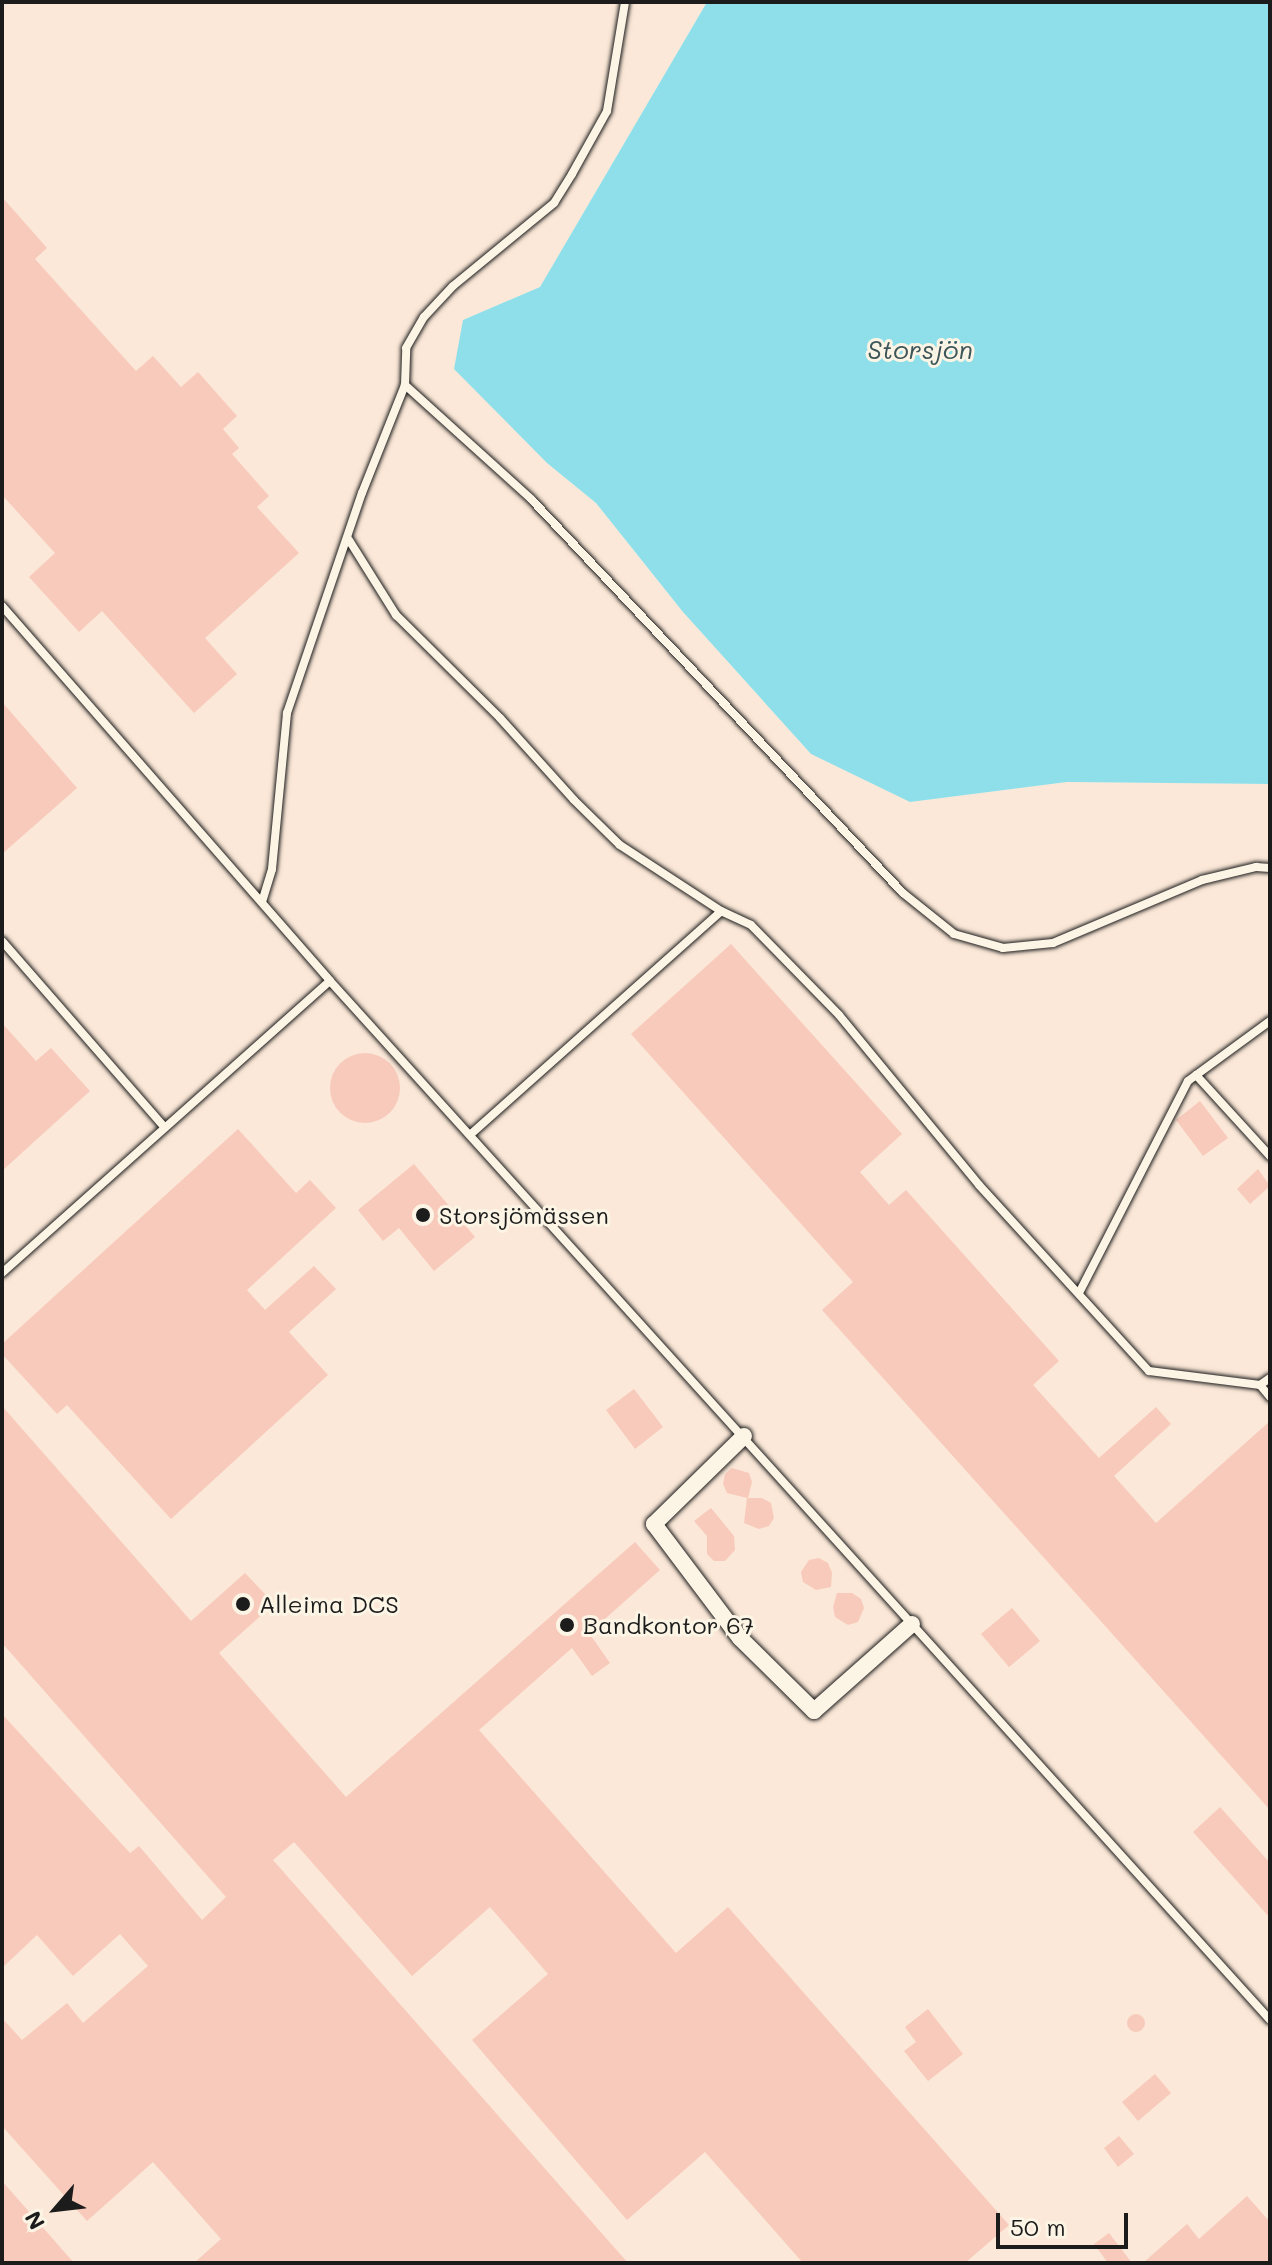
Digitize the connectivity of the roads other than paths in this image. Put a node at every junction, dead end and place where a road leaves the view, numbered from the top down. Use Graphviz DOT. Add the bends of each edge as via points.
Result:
graph roads {
  1 [pos="625,2"];
  2 [pos="405,385"];
  3 [pos="349,540"];
  4 [pos="2,606"];
  5 [pos="1270,868"];
  6 [pos="262,902"];
  7 [pos="721,911"];
  8 [pos="2,941"];
  9 [pos="330,981"];
  10 [pos="1270,1021"];
  11 [pos="1196,1075"];
  12 [pos="164,1127"];
  13 [pos="471,1134"];
  14 [pos="1270,1156"];
  15 [pos="2,1273"];
  16 [pos="1079,1293"];
  17 [pos="1270,1378"];
  18 [pos="1260,1385"];
  19 [pos="1270,1397"];
  20 [pos="744,1436"];
  21 [pos="912,1624"];
  22 [pos="1270,2020"];
  1 -- 2 [label="lane" via="607,111 572,174 554,203 485,258 424,317 406,348"];
  2 -- 3 [label="lane"];
  2 -- 5 [label="lane" via="542,509 903,893 954,934 1003,948 1053,943 1202,880"];
  3 -- 6 [label="lane" via="287,713 272,869"];
  3 -- 7 [label="lane" via="396,615 574,800 620,845"];
  4 -- 6 [label="lane"];
  6 -- 9 [label="lane"];
  7 -- 13 [label="lane"];
  7 -- 16 [label="lane" via="751,925 839,1015 979,1185"];
  8 -- 12 [label="lane"];
  9 -- 12 [label="lane"];
  9 -- 13 [label="lane"];
  10 -- 11 [label="lane"];
  11 -- 14 [label="lane"];
  11 -- 16 [label="lane" via="1188,1081"];
  12 -- 15 [label="lane"];
  13 -- 20 [label="lane"];
  16 -- 18 [label="lane" via="1149,1371"];
  17 -- 18 [label="lane"];
  18 -- 19 [label="lane"];
  20 -- 21 [label="lane"];
  20 -- 21 [label="street" via="654,1524 740,1638 814,1711"];
  21 -- 22 [label="lane"];
}
